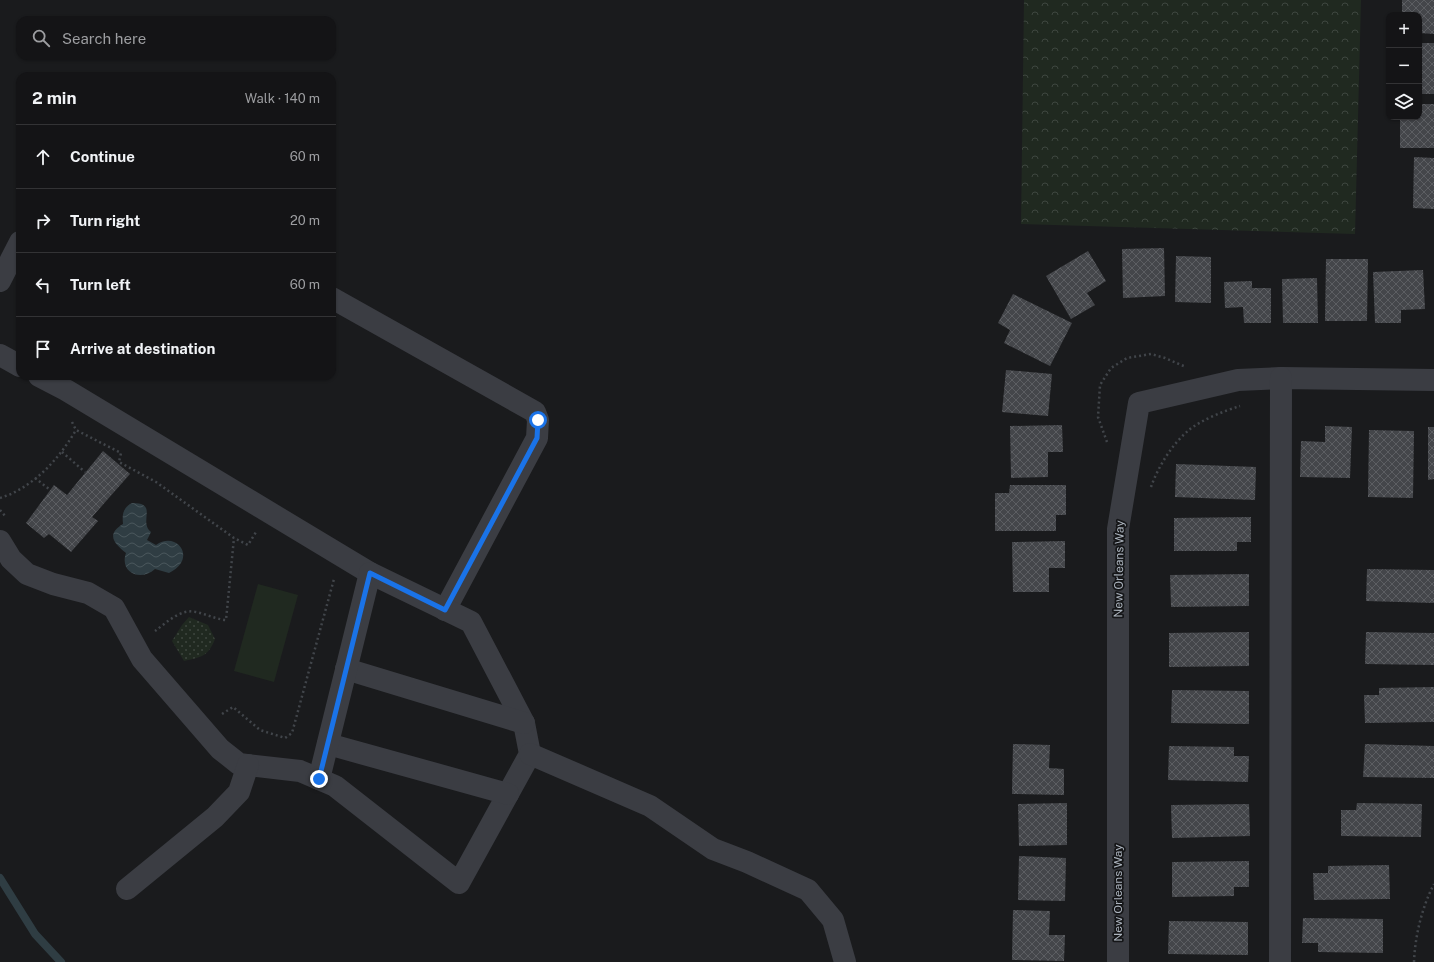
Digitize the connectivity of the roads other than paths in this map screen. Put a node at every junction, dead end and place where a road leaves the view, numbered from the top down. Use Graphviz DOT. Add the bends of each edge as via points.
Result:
graph roads {
  1 [pos="16,250"];
  2 [pos="0,281"];
  3 [pos="336,300"];
  4 [pos="0,355"];
  5 [pos="16,364"];
  6 [pos="1281,378"];
  7 [pos="47,380"];
  8 [pos="1434,380"];
  9 [pos="0,541"];
  10 [pos="370,573"];
  11 [pos="445,610"];
  12 [pos="346,669"];
  13 [pos="524,723"];
  14 [pos="328,744"];
  15 [pos="530,754"];
  16 [pos="248,765"];
  17 [pos="319,779"];
  18 [pos="508,794"];
  19 [pos="127,889"];
  20 [pos="845,962"];
  21 [pos="1118,962"];
  22 [pos="1280,962"];
  1 -- 2 [label="street"];
  3 -- 11 [label="street" via="534,412 538,420 537,438"];
  4 -- 5 [label="street"];
  6 -- 8 [label="street, New Orleans Way"];
  6 -- 21 [label="street, New Orleans Way" via="1238,380 1139,403 1118,529"];
  6 -- 22 [label="street"];
  7 -- 10 [label="street"];
  9 -- 16 [label="street" via="11,559 26,574 88,593 114,608 142,659 220,749 239,764"];
  10 -- 11 [label="street"];
  10 -- 12 [label="street"];
  11 -- 13 [label="street" via="471,622"];
  12 -- 13 [label="street"];
  12 -- 14 [label="street"];
  13 -- 15 [label="street"];
  14 -- 17 [label="street"];
  14 -- 18 [label="street"];
  15 -- 18 [label="street"];
  15 -- 20 [label="street" via="650,806 713,848 808,890 833,920"];
  16 -- 17 [label="street" via="300,771"];
  16 -- 19 [label="street" via="239,792 215,817"];
  17 -- 18 [label="street" via="334,786 459,883"];
}
